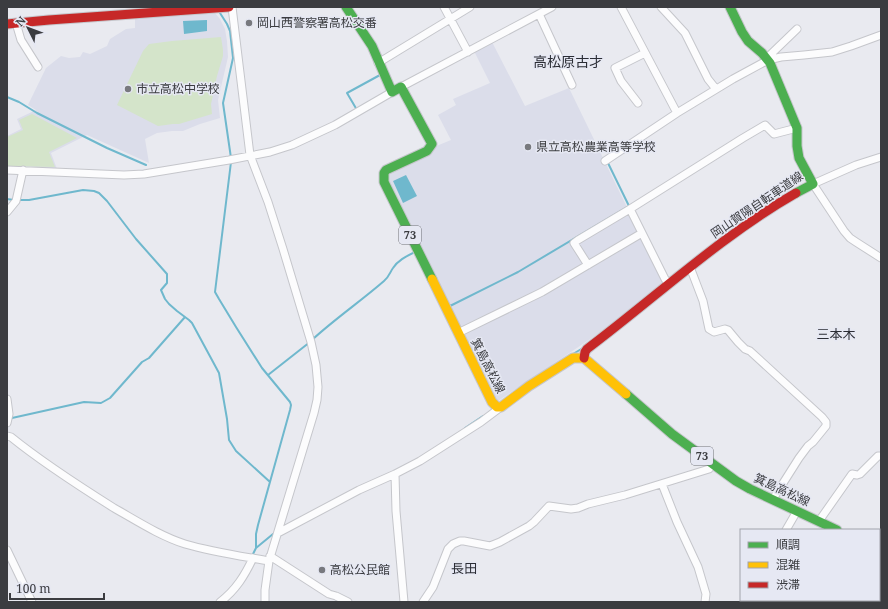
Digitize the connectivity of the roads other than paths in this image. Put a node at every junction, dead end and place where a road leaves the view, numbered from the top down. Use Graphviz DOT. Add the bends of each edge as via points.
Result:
graph roads {
  1 [pos="229,7"];
  2 [pos="232,7"];
  3 [pos="346,7"];
  4 [pos="444,7"];
  5 [pos="470,7"];
  6 [pos="552,7"];
  7 [pos="621,7"];
  8 [pos="661,7"];
  9 [pos="730,7"];
  10 [pos="213,8"];
  11 [pos="539,14"];
  12 [pos="450,19"];
  13 [pos="11,23"];
  14 [pos="797,29"];
  15 [pos="881,35"];
  16 [pos="468,52"];
  17 [pos="645,53"];
  18 [pos="768,58"];
  19 [pos="378,63"];
  20 [pos="38,67"];
  21 [pos="572,85"];
  22 [pos="401,87"];
  23 [pos="715,88"];
  24 [pos="392,92"];
  25 [pos="638,103"];
  26 [pos="677,112"];
  27 [pos="796,128"];
  28 [pos="250,155"];
  29 [pos="881,157"];
  30 [pos="606,160"];
  31 [pos="7,170"];
  32 [pos="23,170"];
  33 [pos="813,182"];
  34 [pos="630,209"];
  35 [pos="7,212"];
  36 [pos="642,233"];
  37 [pos="881,258"];
  38 [pos="588,265"];
  39 [pos="690,267"];
  40 [pos="668,282"];
  41 [pos="458,333"];
  42 [pos="584,358"];
  43 [pos="7,399"];
  44 [pos="498,406"];
  45 [pos="7,422"];
  46 [pos="7,436"];
  47 [pos="881,456"];
  48 [pos="713,464"];
  49 [pos="395,474"];
  50 [pos="662,484"];
  51 [pos="773,499"];
  52 [pos="797,510"];
  53 [pos="819,521"];
  54 [pos="787,529"];
  55 [pos="835,529"];
  56 [pos="278,533"];
  57 [pos="7,550"];
  58 [pos="252,558"];
  59 [pos="270,558"];
  60 [pos="11,567"];
  61 [pos="32,602"];
  62 [pos="220,602"];
  63 [pos="265,602"];
  64 [pos="348,602"];
  65 [pos="404,602"];
  66 [pos="423,602"];
  67 [pos="705,602"];
  1 -- 10 [label="main road"];
  2 -- 28 [label="street"];
  3 -- 19 [label="main road" via="372,46"];
  4 -- 12 [label="street"];
  5 -- 12 [label="street"];
  6 -- 11 [label="street"];
  7 -- 17 [label="street"];
  8 -- 23 [label="street" via="685,33"];
  9 -- 18 [label="main road, 岡山賀陽自転車道線" via="742,32"];
  10 -- 13 [label="main road"];
  11 -- 16 [label="street"];
  11 -- 21 [label="street"];
  12 -- 16 [label="street"];
  12 -- 19 [label="street"];
  13 -- 20 [label="street"];
  14 -- 18 [label="street"];
  15 -- 18 [label="street" via="832,52"];
  16 -- 22 [label="street"];
  17 -- 25 [label="street" via="615,68 621,81"];
  17 -- 26 [label="street"];
  18 -- 23 [label="street"];
  18 -- 27 [label="main road, 岡山賀陽自転車道線"];
  19 -- 24 [label="main road"];
  22 -- 24 [label="main road"];
  22 -- 41 [label="main road, 箕島高松線 / 73" via="432,144 427,151 386,170 384,182"];
  23 -- 26 [label="street"];
  24 -- 28 [label="street" via="335,125 304,139 277,150"];
  26 -- 30 [label="street"];
  27 -- 33 [label="main road, 岡山賀陽自転車道線" via="799,158"];
  27 -- 34 [label="street" via="774,134 765,125"];
  28 -- 32 [label="street" via="144,174"];
  28 -- 56 [label="street" via="283,249 311,341 318,376 317,400 311,425"];
  29 -- 33 [label="street"];
  31 -- 32 [label="street"];
  32 -- 35 [label="street" via="16,200"];
  33 -- 37 [label="street" via="844,231"];
  33 -- 39 [label="main road, 岡山賀陽自転車道線" via="757,217"];
  34 -- 36 [label="street"];
  34 -- 38 [label="street" via="574,243"];
  36 -- 38 [label="street"];
  36 -- 40 [label="street"];
  38 -- 41 [label="street" via="542,292"];
  39 -- 40 [label="main road, 岡山賀陽自転車道線"];
  39 -- 51 [label="street" via="703,301 709,329 714,332 728,330 745,349 787,384 826,422 826,426 799,458"];
  40 -- 42 [label="main road, 岡山賀陽自転車道線" via="587,349"];
  41 -- 44 [label="main road, 箕島高松線 / 73" via="492,402"];
  42 -- 44 [label="main road, 箕島高松線" via="573,358"];
  42 -- 48 [label="main road, 箕島高松線 / 73" via="672,434"];
  43 -- 45 [label="street"];
  44 -- 49 [label="street" via="481,422"];
  46 -- 58 [label="street" via="99,499 158,533 185,544"];
  47 -- 53 [label="street" via="860,474 852,474"];
  48 -- 50 [label="street" via="709,469"];
  48 -- 51 [label="main road, 箕島高松線 / 73" via="736,481"];
  49 -- 56 [label="street"];
  49 -- 65 [label="street"];
  50 -- 66 [label="street" via="578,508 549,506 529,526 490,546 464,541 453,544 446,552 433,586"];
  50 -- 67 [label="street" via="698,566 706,594"];
  51 -- 52 [label="main road, 箕島高松線 / 73"];
  52 -- 53 [label="main road, 箕島高松線 / 73"];
  52 -- 54 [label="street"];
  53 -- 55 [label="main road, 箕島高松線 / 73"];
  56 -- 59 [label="street"];
  57 -- 60 [label="street"];
  58 -- 59 [label="street"];
  58 -- 62 [label="street" via="239,583"];
  59 -- 63 [label="street"];
  59 -- 64 [label="street" via="329,594"];
  60 -- 61 [label="street"];
}
